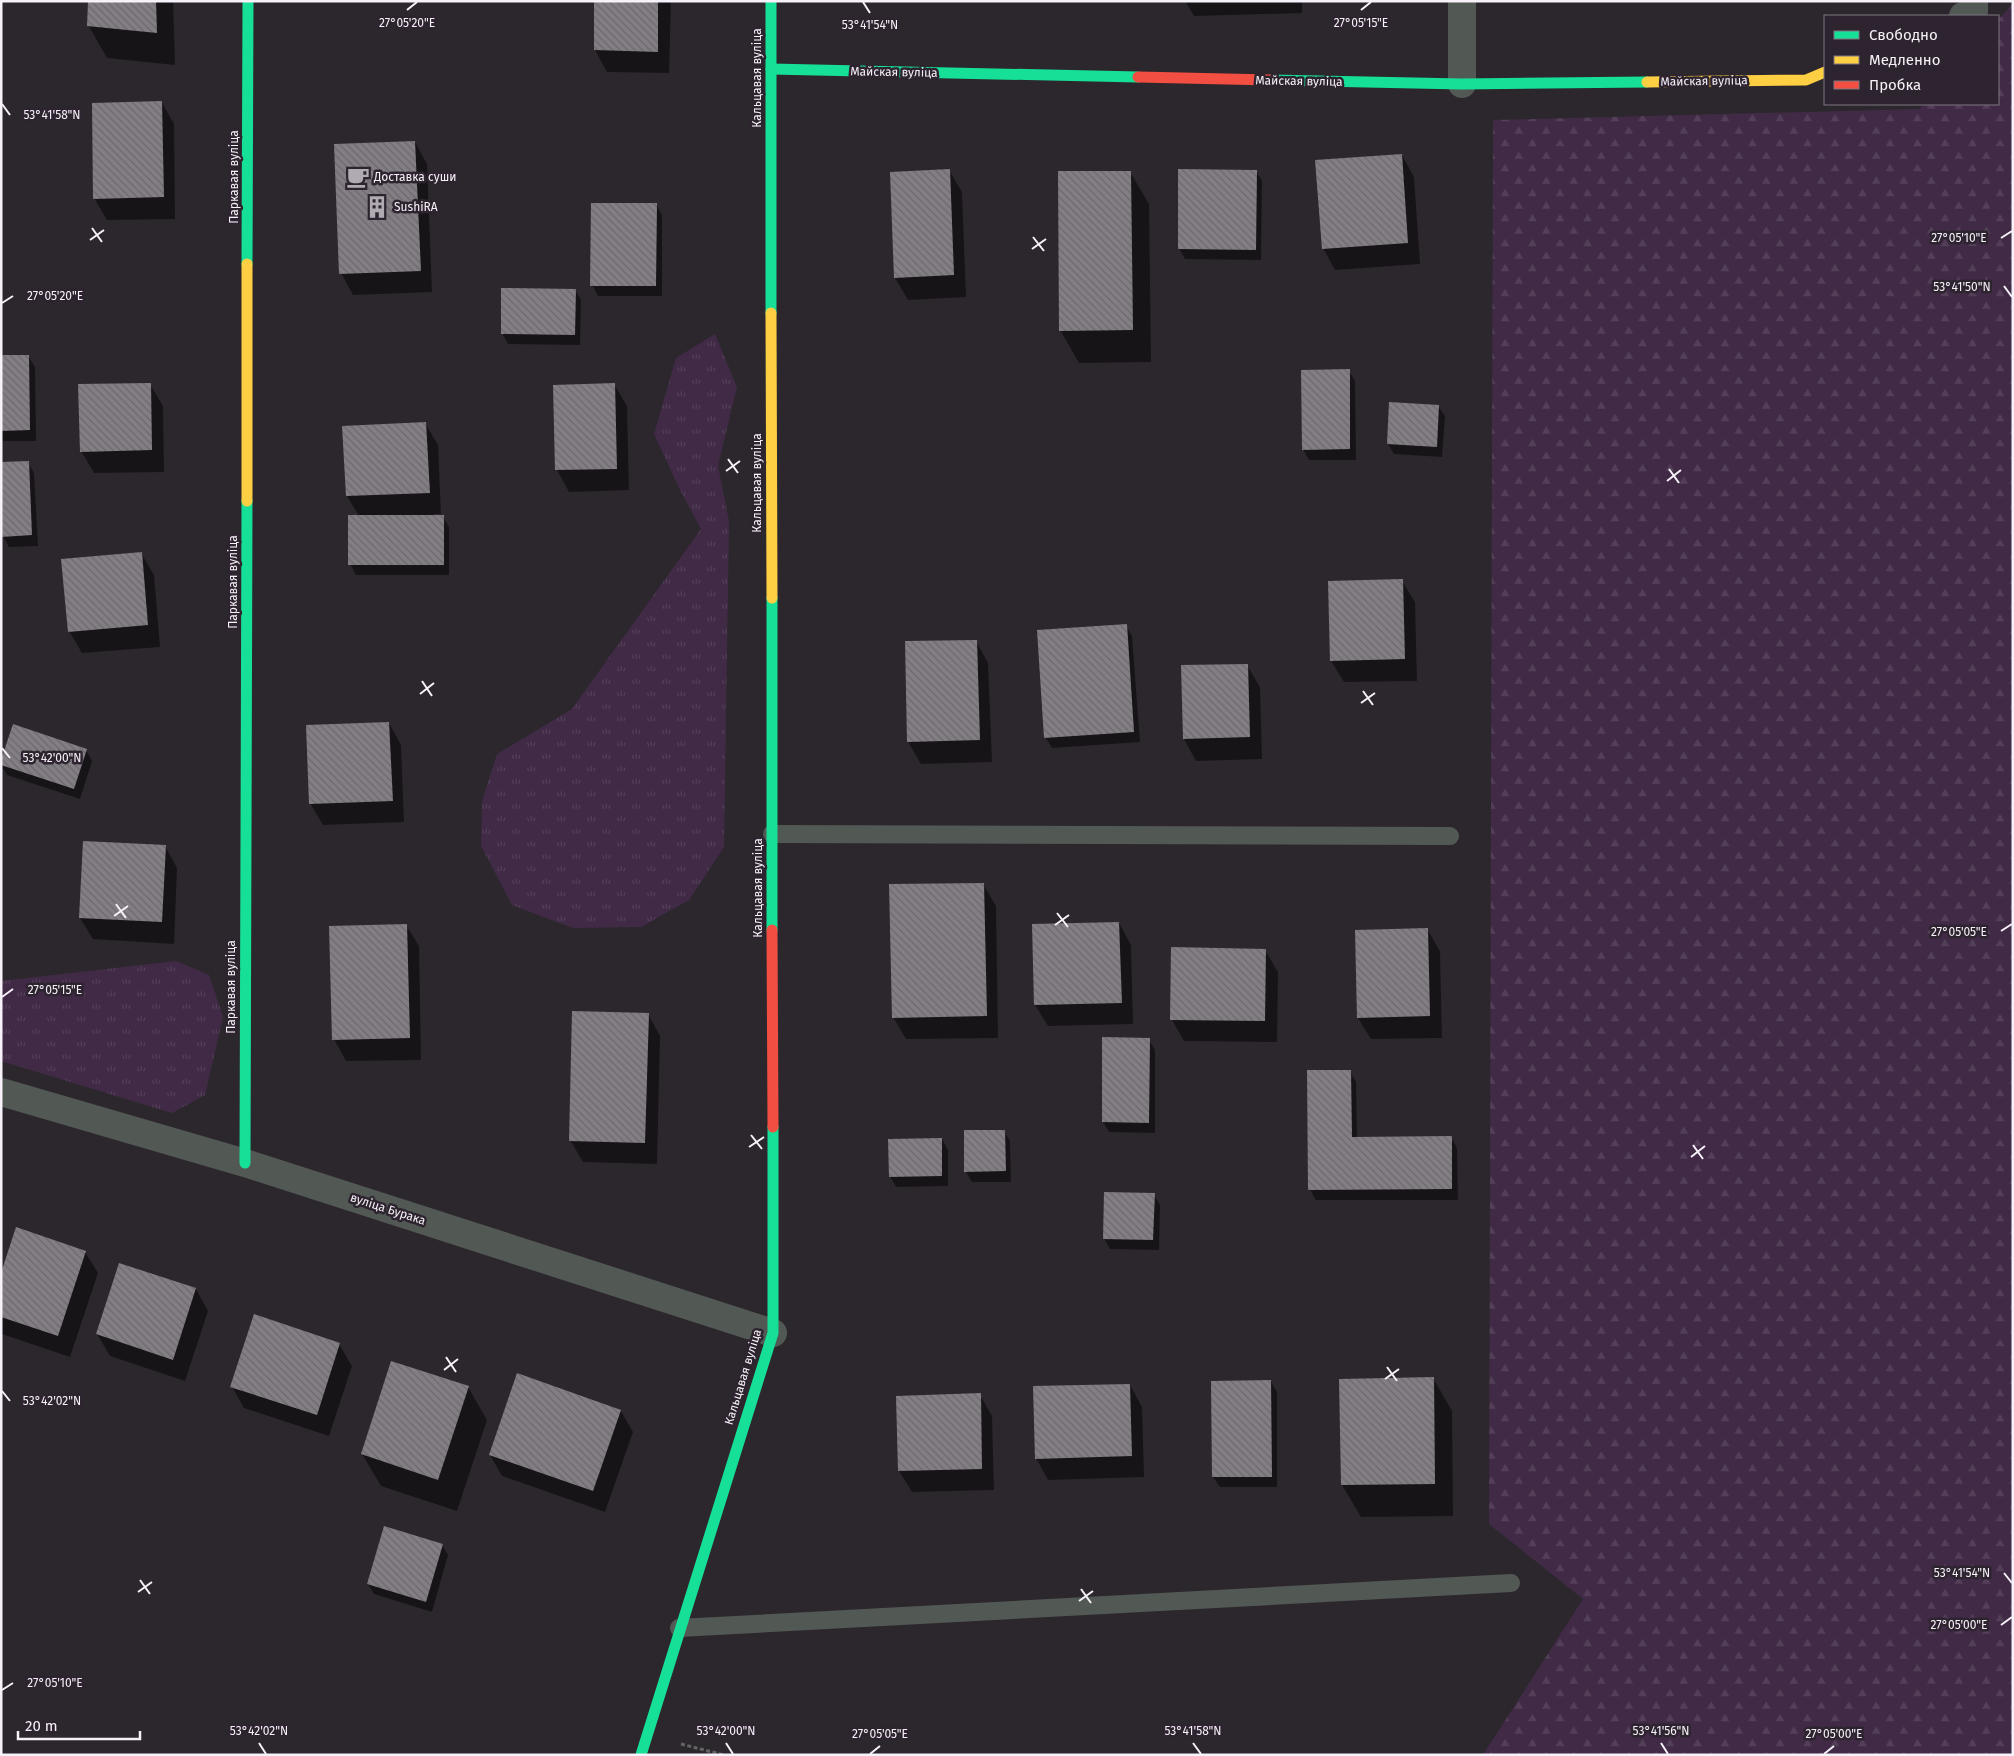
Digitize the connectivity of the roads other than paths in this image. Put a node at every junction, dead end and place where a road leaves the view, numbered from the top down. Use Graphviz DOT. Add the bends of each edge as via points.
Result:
graph roads {
  1 [pos="248,1"];
  2 [pos="771,1"];
  3 [pos="1462,1"];
  4 [pos="1974,1"];
  5 [pos="1966,15"];
  6 [pos="771,69"];
  7 [pos="1824,72"];
  8 [pos="1462,84"];
  9 [pos="772,834"];
  10 [pos="1450,836"];
  11 [pos="1,1092"];
  12 [pos="245,1163"];
  13 [pos="772,1333"];
  14 [pos="1511,1583"];
  15 [pos="679,1628"];
  16 [pos="641,1755"];
  1 -- 12 [label="street, Паркавая вуліца"];
  2 -- 6 [label="street, Кальцавая вуліца"];
  3 -- 8 [label="street"];
  4 -- 5 [label="street" via="1974,12"];
  6 -- 8 [label="street, Майская вуліца"];
  6 -- 9 [label="street, Кальцавая вуліца"];
  7 -- 8 [label="street, Майская вуліца" via="1806,80"];
  9 -- 10 [label="lane"];
  9 -- 13 [label="street, Кальцавая вуліца"];
  11 -- 12 [label="street, вуліца Бурака"];
  12 -- 13 [label="street, вуліца Бурака"];
  13 -- 15 [label="street, Кальцавая вуліца"];
  14 -- 15 [label="lane"];
  15 -- 16 [label="street, Кальцавая вуліца"];
}
